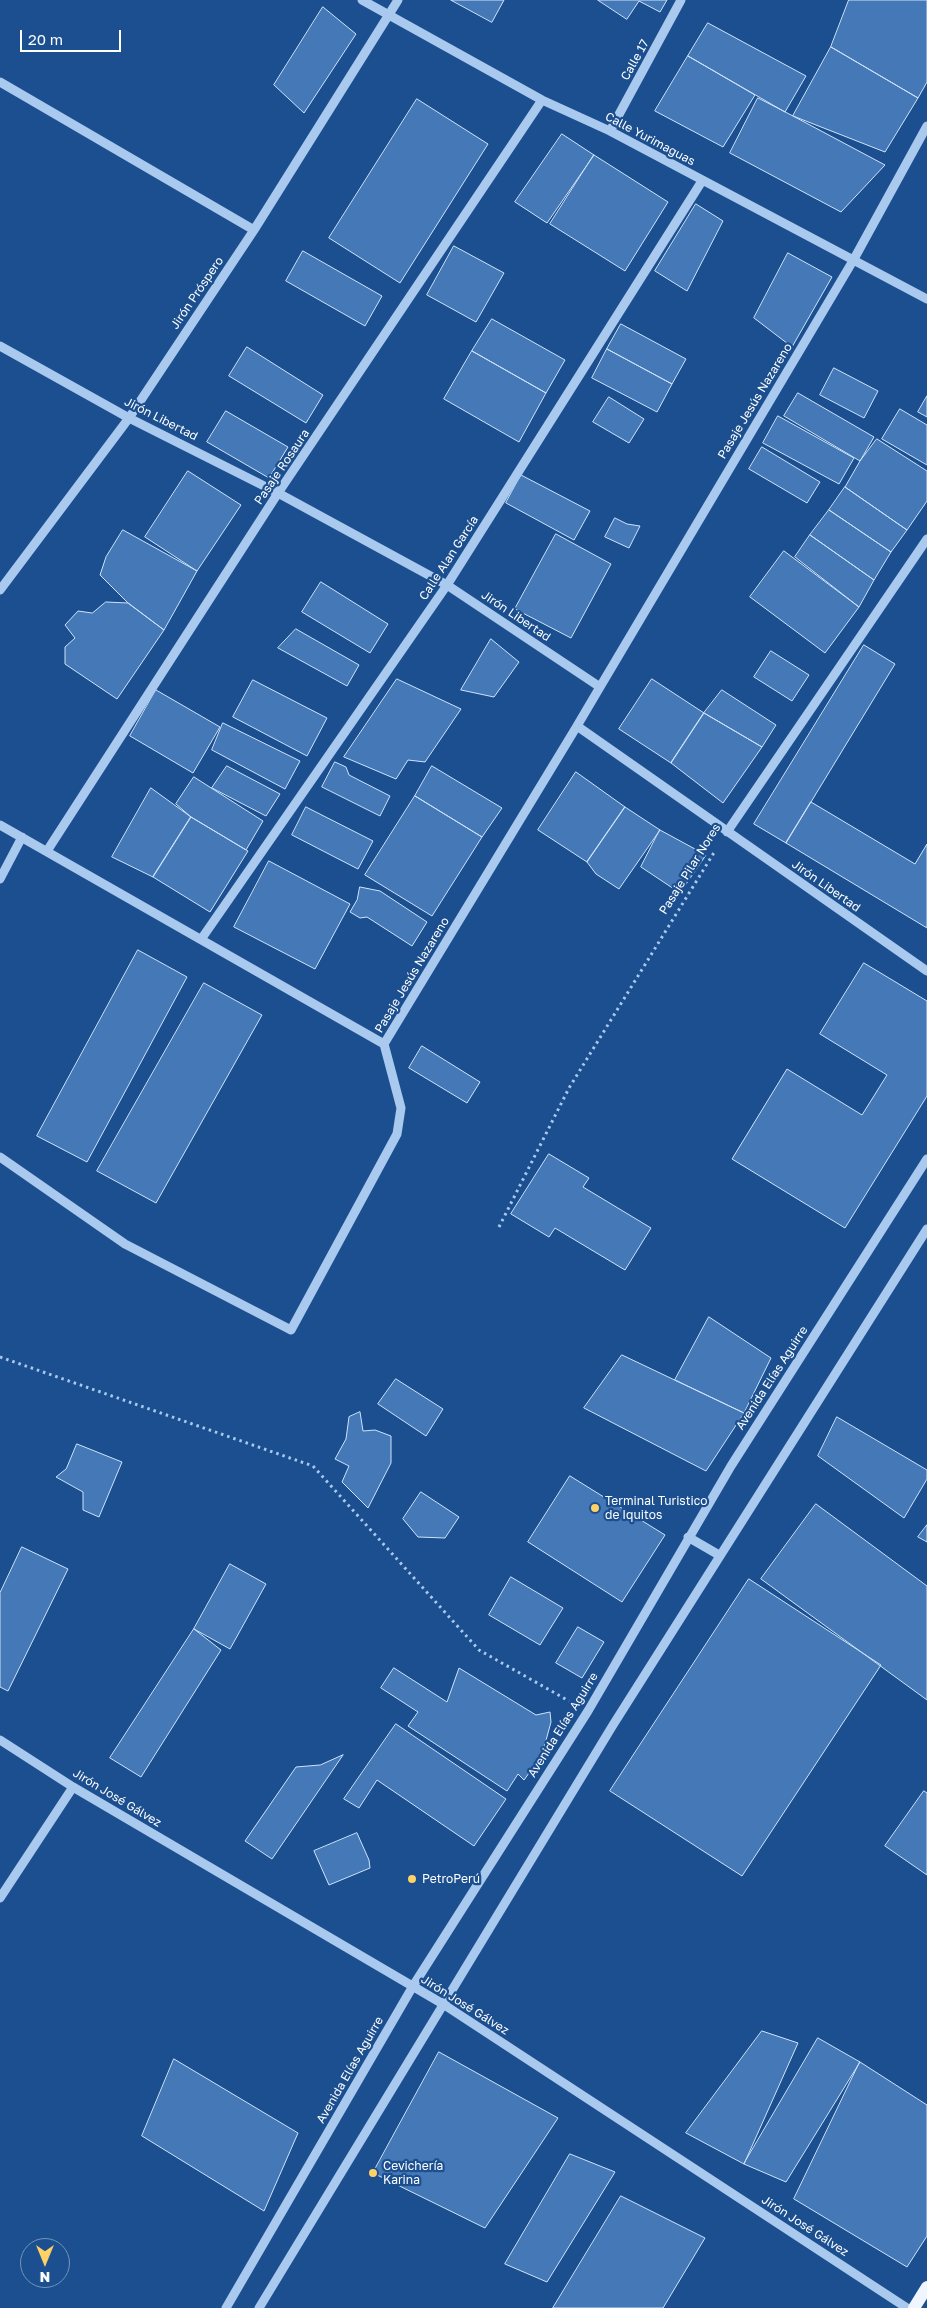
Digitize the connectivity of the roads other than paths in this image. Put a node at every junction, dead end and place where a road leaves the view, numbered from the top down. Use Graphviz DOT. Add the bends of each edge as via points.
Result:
graph roads {
  1 [pos="362,0"];
  2 [pos="398,0"];
  3 [pos="681,0"];
  4 [pos="390,16"];
  5 [pos="0,82"];
  6 [pos="542,100"];
  7 [pos="927,126"];
  8 [pos="610,131"];
  9 [pos="702,181"];
  10 [pos="254,230"];
  11 [pos="854,259"];
  12 [pos="927,299"];
  13 [pos="0,346"];
  14 [pos="129,418"];
  15 [pos="278,493"];
  16 [pos="927,539"];
  17 [pos="447,585"];
  18 [pos="0,590"];
  19 [pos="600,687"];
  20 [pos="577,726"];
  21 [pos="0,825"];
  22 [pos="727,832"];
  23 [pos="22,837"];
  24 [pos="47,851"];
  25 [pos="0,879"];
  26 [pos="202,938"];
  27 [pos="927,971"];
  28 [pos="384,1044"];
  29 [pos="0,1157"];
  30 [pos="927,1159"];
  31 [pos="927,1229"];
  32 [pos="688,1537"];
  33 [pos="719,1555"];
  34 [pos="0,1740"];
  35 [pos="73,1787"];
  36 [pos="0,1898"];
  37 [pos="413,1986"];
  38 [pos="443,2004"];
  39 [pos="927,2287"];
  40 [pos="226,2308"];
  41 [pos="260,2308"];
  42 [pos="907,2308"];
  43 [pos="914,2308"];
  1 -- 4 [label="street, Calle Yurimaguas"];
  2 -- 4 [label="street, Jirón Próspero"];
  3 -- 8 [label="street, Calle 17"];
  4 -- 6 [label="street, Calle Yurimaguas"];
  4 -- 10 [label="street, Jirón Próspero"];
  5 -- 10 [label="street"];
  6 -- 8 [label="street, Calle Yurimaguas"];
  6 -- 15 [label="street, Pasaje Rosaura"];
  7 -- 11 [label="street, Pasaje Jesús Nazareno"];
  8 -- 9 [label="street, Calle Yurimaguas"];
  9 -- 11 [label="street, Calle Yurimaguas"];
  9 -- 17 [label="street, Calle Alan García"];
  10 -- 14 [label="street, Jirón Próspero"];
  11 -- 12 [label="street, Calle Yurimaguas"];
  11 -- 19 [label="street, Pasaje Jesús Nazareno"];
  13 -- 14 [label="street, Jirón Libertad"];
  14 -- 15 [label="street, Jirón Libertad"];
  14 -- 18 [label="street, Jirón Próspero"];
  15 -- 17 [label="street, Jirón Libertad"];
  15 -- 24 [label="street, Pasaje Rosaura"];
  16 -- 22 [label="street, Pasaje Pilar Nores"];
  17 -- 19 [label="street, Jirón Libertad"];
  17 -- 26 [label="street, Calle Alan García"];
  19 -- 20 [label="street"];
  20 -- 22 [label="street, Jirón Libertad"];
  20 -- 28 [label="street, Pasaje Jesús Nazareno"];
  21 -- 23 [label="street"];
  22 -- 27 [label="street, Jirón Libertad"];
  23 -- 24 [label="street"];
  23 -- 25 [label="street"];
  24 -- 26 [label="street"];
  26 -- 28 [label="street"];
  28 -- 29 [label="street, Pasaje Jesús Nazareno" via="401,1108 397,1134 291,1330 124,1244"];
  30 -- 32 [label="street, Avenida Elías Aguirre"];
  31 -- 33 [label="street"];
  32 -- 33 [label="street"];
  32 -- 37 [label="street, Avenida Elías Aguirre" via="588,1711"];
  33 -- 38 [label="street"];
  34 -- 35 [label="street, Jirón José Gálvez"];
  35 -- 36 [label="street"];
  35 -- 37 [label="street, Jirón José Gálvez"];
  37 -- 38 [label="street, Jirón José Gálvez"];
  37 -- 40 [label="street, Avenida Elías Aguirre"];
  38 -- 41 [label="street"];
  38 -- 42 [label="street, Jirón José Gálvez"];
  39 -- 43 [label="main road"];
}
